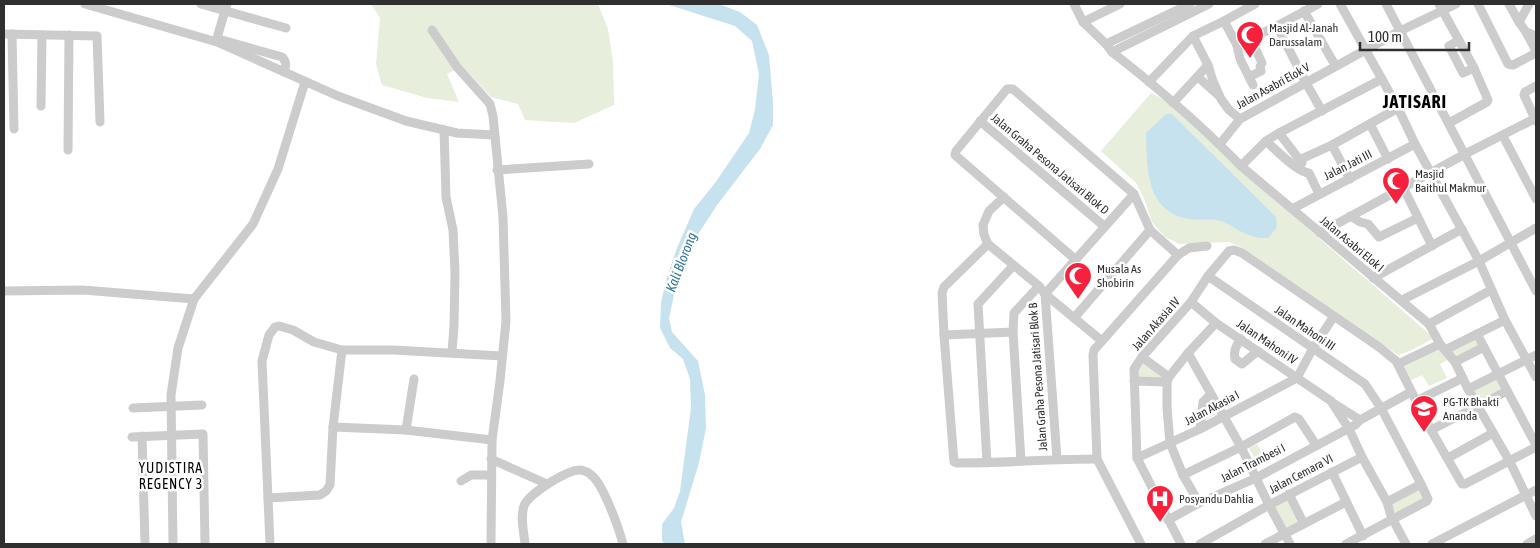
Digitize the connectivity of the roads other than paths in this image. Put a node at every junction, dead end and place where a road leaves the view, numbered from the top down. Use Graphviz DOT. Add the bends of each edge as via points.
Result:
graph roads {
  1 [pos="85,4"];
  2 [pos="201,4"];
  3 [pos="1074,4"];
  4 [pos="1120,4"];
  5 [pos="1190,4"];
  6 [pos="1208,4"];
  7 [pos="1255,4"];
  8 [pos="1318,4"];
  9 [pos="1340,4"];
  10 [pos="1386,4"];
  11 [pos="1456,4"];
  12 [pos="1478,4"];
  13 [pos="1523,4"];
  14 [pos="1529,4"];
  15 [pos="1510,5"];
  16 [pos="226,7"];
  17 [pos="1441,7"];
  18 [pos="1177,11"];
  19 [pos="1304,11"];
  20 [pos="1224,21"];
  21 [pos="1083,22"];
  22 [pos="1518,22"];
  23 [pos="177,25"];
  24 [pos="1277,26"];
  25 [pos="286,28"];
  26 [pos="432,30"];
  27 [pos="1400,31"];
  28 [pos="1526,32"];
  29 [pos="8,34"];
  30 [pos="42,35"];
  31 [pos="69,35"];
  32 [pos="1193,36"];
  33 [pos="1536,36"];
  34 [pos="217,38"];
  35 [pos="1251,39"];
  36 [pos="1237,46"];
  37 [pos="1109,48"];
  38 [pos="1366,50"];
  39 [pos="1536,52"];
  40 [pos="1208,65"];
  41 [pos="1335,65"];
  42 [pos="284,72"];
  43 [pos="1198,77"];
  44 [pos="1382,80"];
  45 [pos="305,82"];
  46 [pos="1149,82"];
  47 [pos="1306,83"];
  48 [pos="1536,86"];
  49 [pos="1221,98"];
  50 [pos="1173,103"];
  51 [pos="41,106"];
  52 [pos="1398,108"];
  53 [pos="1322,111"];
  54 [pos="1240,119"];
  55 [pos="1536,119"];
  56 [pos="980,121"];
  57 [pos="100,122"];
  58 [pos="1449,123"];
  59 [pos="1370,124"];
  60 [pos="14,129"];
  61 [pos="444,130"];
  62 [pos="1279,133"];
  63 [pos="494,135"];
  64 [pos="1503,136"];
  65 [pos="1266,141"];
  66 [pos="1220,144"];
  67 [pos="1415,144"];
  68 [pos="1332,145"];
  69 [pos="68,150"];
  70 [pos="1465,154"];
  71 [pos="1388,159"];
  72 [pos="1299,160"];
  73 [pos="589,164"];
  74 [pos="1241,166"];
  75 [pos="497,170"];
  76 [pos="1309,173"];
  77 [pos="1432,173"];
  78 [pos="1350,179"];
  79 [pos="1404,188"];
  80 [pos="1134,194"];
  81 [pos="1319,194"];
  82 [pos="1004,197"];
  83 [pos="1536,199"];
  84 [pos="1292,209"];
  85 [pos="1350,216"];
  86 [pos="1418,218"];
  87 [pos="1104,226"];
  88 [pos="1536,228"];
  89 [pos="1462,229"];
  90 [pos="1150,230"];
  91 [pos="1320,233"];
  92 [pos="1510,242"];
  93 [pos="988,244"];
  94 [pos="1207,246"];
  95 [pos="1432,246"];
  96 [pos="1178,255"];
  97 [pos="1076,260"];
  98 [pos="1479,261"];
  99 [pos="1013,266"];
  100 [pos="1208,276"];
  101 [pos="1373,278"];
  102 [pos="1039,286"];
  103 [pos="1490,290"];
  104 [pos="4,291"];
  105 [pos="1536,291"];
  106 [pos="1045,294"];
  107 [pos="194,299"];
  108 [pos="1402,300"];
  109 [pos="1191,302"];
  110 [pos="1334,316"];
  111 [pos="1074,318"];
  112 [pos="1505,320"];
  113 [pos="1216,323"];
  114 [pos="1429,324"];
  115 [pos="1013,332"];
  116 [pos="980,333"];
  117 [pos="1477,334"];
  118 [pos="944,335"];
  119 [pos="1241,339"];
  120 [pos="1102,341"];
  121 [pos="1442,347"];
  122 [pos="1484,347"];
  123 [pos="1313,348"];
  124 [pos="342,350"];
  125 [pos="1258,351"];
  126 [pos="452,352"];
  127 [pos="1188,353"];
  128 [pos="1536,355"];
  129 [pos="502,356"];
  130 [pos="1142,358"];
  131 [pos="1527,360"];
  132 [pos="1455,362"];
  133 [pos="1398,364"];
  134 [pos="1498,374"];
  135 [pos="1536,377"];
  136 [pos="1297,378"];
  137 [pos="1463,378"];
  138 [pos="414,379"];
  139 [pos="1168,380"];
  140 [pos="1134,381"];
  141 [pos="1468,389"];
  142 [pos="1507,391"];
  143 [pos="1411,392"];
  144 [pos="1210,395"];
  145 [pos="1331,401"];
  146 [pos="1416,401"];
  147 [pos="202,405"];
  148 [pos="171,407"];
  149 [pos="1478,407"];
  150 [pos="133,408"];
  151 [pos="1381,408"];
  152 [pos="1223,416"];
  153 [pos="1360,420"];
  154 [pos="333,427"];
  155 [pos="1349,428"];
  156 [pos="1200,429"];
  157 [pos="406,430"];
  158 [pos="1431,430"];
  159 [pos="1533,430"];
  160 [pos="1494,433"];
  161 [pos="172,434"];
  162 [pos="142,436"];
  163 [pos="132,437"];
  164 [pos="492,440"];
  165 [pos="1170,443"];
  166 [pos="1316,445"];
  167 [pos="1536,446"];
  168 [pos="1241,447"];
  169 [pos="1362,457"];
  170 [pos="1097,458"];
  171 [pos="1137,458"];
  172 [pos="1448,458"];
  173 [pos="491,459"];
  174 [pos="1057,459"];
  175 [pos="1021,461"];
  176 [pos="1510,462"];
  177 [pos="987,463"];
  178 [pos="1332,472"];
  179 [pos="491,475"];
  180 [pos="1183,475"];
  181 [pos="1256,478"];
  182 [pos="461,481"];
  183 [pos="547,484"];
  184 [pos="1421,484"];
  185 [pos="1536,490"];
  186 [pos="1289,494"];
  187 [pos="1526,495"];
  188 [pos="268,498"];
  189 [pos="1346,502"];
  190 [pos="1387,502"];
  191 [pos="1199,503"];
  192 [pos="1268,505"];
  193 [pos="1536,516"];
  194 [pos="1393,519"];
  195 [pos="1168,520"];
  196 [pos="1304,524"];
  197 [pos="1284,534"];
  198 [pos="1217,535"];
  199 [pos="1363,536"];
  200 [pos="1536,539"];
  201 [pos="145,544"];
  202 [pos="175,544"];
  203 [pos="205,544"];
  204 [pos="270,544"];
  205 [pos="491,544"];
  206 [pos="525,544"];
  207 [pos="623,544"];
  208 [pos="1141,544"];
  209 [pos="1181,544"];
  210 [pos="1200,544"];
  211 [pos="1222,544"];
  212 [pos="1265,544"];
  213 [pos="1290,544"];
  214 [pos="1346,544"];
  215 [pos="1406,544"];
  216 [pos="1432,544"];
  217 [pos="1527,544"];
  1 -- 42 [label="street" via="217,42"];
  2 -- 16 [label="street"];
  3 -- 21 [label="street, Jalan Asabri Elok I"];
  4 -- 21 [label="street"];
  5 -- 18 [label="street"];
  6 -- 18 [label="street"];
  7 -- 20 [label="street"];
  8 -- 19 [label="street"];
  9 -- 38 [label="street"];
  10 -- 27 [label="street"];
  11 -- 17 [label="street, Jalan Asabri Elok V"];
  12 -- 39 [label="street" via="1508,64 1513,66"];
  13 -- 15 [label="street"];
  14 -- 22 [label="street"];
  15 -- 22 [label="street"];
  16 -- 25 [label="street"];
  16 -- 34 [label="street"];
  17 -- 27 [label="street, Jalan Asabri Elok V"];
  17 -- 58 [label="street" via="1487,97 1487,102"];
  18 -- 37 [label="street"];
  19 -- 24 [label="street"];
  19 -- 41 [label="street"];
  20 -- 32 [label="street"];
  20 -- 36 [label="street"];
  21 -- 37 [label="street, Jalan Asabri Elok I"];
  22 -- 28 [label="street"];
  23 -- 34 [label="street"];
  24 -- 35 [label="street"];
  24 -- 47 [label="street"];
  26 -- 63 [label="street" via="457,67 490,104"];
  27 -- 38 [label="street, Jalan Asabri Elok V"];
  27 -- 58 [label="street"];
  28 -- 33 [label="street"];
  28 -- 39 [label="street"];
  29 -- 30 [label="street"];
  29 -- 60 [label="street"];
  30 -- 31 [label="street"];
  30 -- 51 [label="street"];
  31 -- 57 [label="street" via="97,36"];
  31 -- 69 [label="street"];
  32 -- 40 [label="street"];
  32 -- 46 [label="street"];
  34 -- 42 [label="street" via="282,57 286,61"];
  35 -- 36 [label="street"];
  35 -- 36 [label="street" via="1262,63 1261,71 1251,81"];
  37 -- 46 [label="street, Jalan Asabri Elok I"];
  38 -- 41 [label="street, Jalan Asabri Elok V"];
  38 -- 44 [label="street"];
  40 -- 43 [label="street"];
  40 -- 49 [label="street"];
  41 -- 47 [label="street, Jalan Asabri Elok V"];
  42 -- 45 [label="street"];
  43 -- 49 [label="street"];
  43 -- 50 [label="street"];
  44 -- 52 [label="street"];
  44 -- 53 [label="street"];
  45 -- 61 [label="street" via="406,121"];
  45 -- 107 [label="street" via="278,169 253,224"];
  46 -- 50 [label="street, Jalan Asabri Elok I"];
  47 -- 53 [label="street"];
  47 -- 54 [label="street, Jalan Asabri Elok V"];
  48 -- 55 [label="street" via="1524,95"];
  49 -- 54 [label="street"];
  50 -- 66 [label="street, Jalan Asabri Elok I"];
  52 -- 59 [label="street"];
  52 -- 67 [label="street"];
  53 -- 62 [label="street"];
  54 -- 66 [label="street, Jalan Asabri Elok V"];
  55 -- 64 [label="street"];
  56 -- 80 [label="street, Jalan Graha Pesona Jatisari Blok D" via="1006,90 1013,89"];
  56 -- 82 [label="street, Jalan Graha Pesona Jatisari Blok D" via="955,155"];
  56 -- 87 [label="street, Jalan Graha Pesona Jatisari Blok D"];
  58 -- 70 [label="street"];
  59 -- 68 [label="street"];
  59 -- 71 [label="street"];
  61 -- 63 [label="street"];
  61 -- 126 [label="street" via="446,197 453,230 455,272"];
  62 -- 65 [label="street"];
  62 -- 72 [label="street"];
  63 -- 75 [label="street"];
  64 -- 70 [label="street"];
  64 -- 83 [label="street"];
  65 -- 74 [label="street"];
  65 -- 76 [label="street" via="1289,162"];
  66 -- 74 [label="street, Jalan Asabri Elok I"];
  67 -- 71 [label="street, Jalan Jati III"];
  67 -- 77 [label="street"];
  68 -- 72 [label="street"];
  68 -- 78 [label="street"];
  70 -- 77 [label="street"];
  70 -- 92 [label="street"];
  71 -- 78 [label="street, Jalan Jati III"];
  72 -- 76 [label="street"];
  73 -- 75 [label="street"];
  74 -- 84 [label="street, Jalan Asabri Elok I"];
  75 -- 129 [label="street" via="504,236 506,322"];
  76 -- 81 [label="street"];
  77 -- 79 [label="street"];
  77 -- 89 [label="street"];
  78 -- 81 [label="street, Jalan Jati III"];
  79 -- 85 [label="street"];
  79 -- 86 [label="street"];
  80 -- 87 [label="street"];
  80 -- 90 [label="street"];
  81 -- 84 [label="street, Jalan Jati III"];
  82 -- 93 [label="street" via="986,218 983,231"];
  82 -- 97 [label="street, Jalan Graha Pesona Jatisari Blok D"];
  84 -- 91 [label="street, Jalan Asabri Elok I"];
  85 -- 86 [label="street" via="1368,224 1378,237"];
  85 -- 91 [label="street"];
  86 -- 95 [label="street"];
  87 -- 97 [label="street"];
  88 -- 92 [label="street"];
  89 -- 95 [label="street"];
  89 -- 98 [label="street"];
  90 -- 96 [label="street"];
  90 -- 111 [label="street"];
  91 -- 101 [label="street, Jalan Asabri Elok I"];
  92 -- 98 [label="street"];
  92 -- 105 [label="street"];
  93 -- 99 [label="street"];
  93 -- 118 [label="street" via="944,287"];
  94 -- 96 [label="street" via="1189,248"];
  95 -- 101 [label="street"];
  96 -- 120 [label="street"];
  97 -- 106 [label="street"];
  98 -- 103 [label="street"];
  98 -- 108 [label="street"];
  99 -- 102 [label="street"];
  99 -- 116 [label="street" via="978,304"];
  100 -- 109 [label="street, Jalan Akasia IV"];
  100 -- 110 [label="street, Jalan Akasia IV" via="1226,253 1234,250"];
  100 -- 123 [label="street, Jalan Mahoni III"];
  101 -- 108 [label="street, Jalan Asabri Elok I"];
  102 -- 106 [label="street"];
  102 -- 115 [label="street, Jalan Graha Pesona Jatisari Blok B" via="1014,313"];
  103 -- 112 [label="street"];
  103 -- 114 [label="street"];
  104 -- 107 [label="street" via="83,290"];
  106 -- 111 [label="street"];
  106 -- 174 [label="street, Jalan Graha Pesona Jatisari Blok B"];
  107 -- 148 [label="street" via="178,348"];
  108 -- 114 [label="street, Jalan Asabri Elok I"];
  109 -- 113 [label="street, Jalan Mahoni IV"];
  109 -- 130 [label="street, Jalan Akasia IV"];
  110 -- 123 [label="street"];
  110 -- 133 [label="street"];
  111 -- 120 [label="street"];
  112 -- 117 [label="street"];
  112 -- 131 [label="street"];
  113 -- 119 [label="street, Jalan Mahoni IV"];
  113 -- 127 [label="street"];
  114 -- 121 [label="street, Jalan Asabri Elok I"];
  115 -- 116 [label="street, Jalan Graha Pesona Jatisari Blok B"];
  115 -- 175 [label="street, Jalan Graha Pesona Jatisari Blok B"];
  116 -- 118 [label="street, Jalan Graha Pesona Jatisari Blok B"];
  116 -- 177 [label="street"];
  117 -- 121 [label="street"];
  117 -- 122 [label="street"];
  118 -- 177 [label="street" via="953,459 957,463"];
  119 -- 125 [label="street, Jalan Mahoni IV"];
  119 -- 125 [label="street" via="1234,355 1242,364"];
  120 -- 170 [label="street" via="1093,355"];
  121 -- 132 [label="street, Jalan Asabri Elok I"];
  121 -- 133 [label="street"];
  122 -- 132 [label="street"];
  122 -- 134 [label="street"];
  123 -- 136 [label="street"];
  123 -- 151 [label="street, Jalan Mahoni III" via="1363,382"];
  124 -- 126 [label="street"];
  124 -- 154 [label="street"];
  124 -- 188 [label="street" via="279,326 269,335 262,361"];
  125 -- 136 [label="street, Jalan Mahoni IV"];
  126 -- 129 [label="street"];
  127 -- 139 [label="street"];
  127 -- 144 [label="street"];
  128 -- 131 [label="street"];
  129 -- 164 [label="street"];
  130 -- 139 [label="street"];
  130 -- 140 [label="street, Jalan Akasia IV" via="1134,369"];
  131 -- 134 [label="street"];
  131 -- 135 [label="street"];
  132 -- 137 [label="street, Jalan Asabri Elok I"];
  133 -- 143 [label="street"];
  134 -- 141 [label="street"];
  134 -- 142 [label="street"];
  136 -- 145 [label="street, Jalan Mahoni IV"];
  136 -- 152 [label="street, Jalan Akasia I"];
  137 -- 141 [label="street, Jalan Asabri Elok I"];
  137 -- 146 [label="street"];
  138 -- 157 [label="street"];
  139 -- 140 [label="street"];
  139 -- 165 [label="street"];
  140 -- 171 [label="street, Jalan Akasia IV"];
  141 -- 149 [label="street, Jalan Asabri Elok I"];
  142 -- 149 [label="street"];
  142 -- 159 [label="street"];
  143 -- 146 [label="street"];
  143 -- 151 [label="street, Jalan Trambesi I"];
  144 -- 152 [label="street"];
  144 -- 156 [label="street" via="1203,402"];
  145 -- 153 [label="street, Jalan Mahoni IV"];
  145 -- 155 [label="street, Jalan Mahoni IV"];
  146 -- 158 [label="street"];
  147 -- 148 [label="street"];
  148 -- 150 [label="street"];
  148 -- 161 [label="street"];
  149 -- 158 [label="street"];
  149 -- 160 [label="street, Jalan Asabri Elok I"];
  151 -- 153 [label="street, Jalan Trambesi I"];
  151 -- 184 [label="street, Jalan Mahoni III"];
  152 -- 156 [label="street, Jalan Akasia I"];
  152 -- 168 [label="street"];
  153 -- 155 [label="street, Jalan Trambesi I"];
  154 -- 157 [label="street"];
  154 -- 188 [label="street" via="330,485 326,491 320,495"];
  155 -- 166 [label="street, Jalan Trambesi I"];
  155 -- 169 [label="street, Jalan Mahoni IV"];
  156 -- 165 [label="street, Jalan Akasia I"];
  157 -- 164 [label="street"];
  158 -- 172 [label="street"];
  159 -- 167 [label="street"];
  160 -- 172 [label="street"];
  160 -- 176 [label="street, Jalan Asabri Elok I"];
  161 -- 162 [label="street"];
  161 -- 202 [label="street"];
  161 -- 203 [label="street" via="203,434"];
  162 -- 163 [label="street"];
  162 -- 201 [label="street"];
  164 -- 173 [label="street"];
  165 -- 171 [label="street, Jalan Akasia I"];
  165 -- 180 [label="street"];
  166 -- 168 [label="street" via="1296,417"];
  166 -- 181 [label="street, Jalan Trambesi I"];
  167 -- 176 [label="street"];
  168 -- 180 [label="street"];
  168 -- 181 [label="street"];
  169 -- 178 [label="street, Jalan Cemara VI"];
  169 -- 190 [label="street, Jalan Mahoni IV"];
  170 -- 174 [label="street"];
  170 -- 208 [label="street"];
  171 -- 195 [label="street"];
  172 -- 176 [label="street" via="1461,484"];
  173 -- 179 [label="street"];
  173 -- 183 [label="street"];
  174 -- 175 [label="street"];
  175 -- 177 [label="street"];
  176 -- 187 [label="street, Jalan Asabri Elok I"];
  178 -- 186 [label="street, Jalan Cemara VI"];
  178 -- 189 [label="street"];
  179 -- 182 [label="street" via="471,476"];
  179 -- 205 [label="street"];
  180 -- 191 [label="street"];
  181 -- 191 [label="street, Jalan Trambesi I"];
  181 -- 192 [label="street"];
  183 -- 206 [label="street" via="528,498 523,508"];
  183 -- 207 [label="street" via="575,471 590,473 597,479"];
  184 -- 190 [label="street"];
  184 -- 194 [label="street" via="1428,500"];
  185 -- 187 [label="street"];
  186 -- 192 [label="street, Jalan Cemara VI"];
  186 -- 196 [label="street"];
  187 -- 193 [label="street, Jalan Asabri Elok I"];
  187 -- 216 [label="street"];
  188 -- 204 [label="street"];
  189 -- 196 [label="street"];
  189 -- 199 [label="street"];
  190 -- 194 [label="street, Jalan Mahoni IV"];
  191 -- 195 [label="street, Jalan Trambesi I"];
  192 -- 197 [label="street"];
  192 -- 198 [label="street, Jalan Cemara VI"];
  194 -- 199 [label="street"];
  194 -- 215 [label="street, Jalan Mahoni IV"];
  195 -- 209 [label="street"];
  196 -- 197 [label="street"];
  197 -- 212 [label="street"];
  197 -- 213 [label="street"];
  198 -- 210 [label="street, Jalan Cemara VI"];
  198 -- 211 [label="street"];
  199 -- 214 [label="street"];
  200 -- 217 [label="street"];
}
